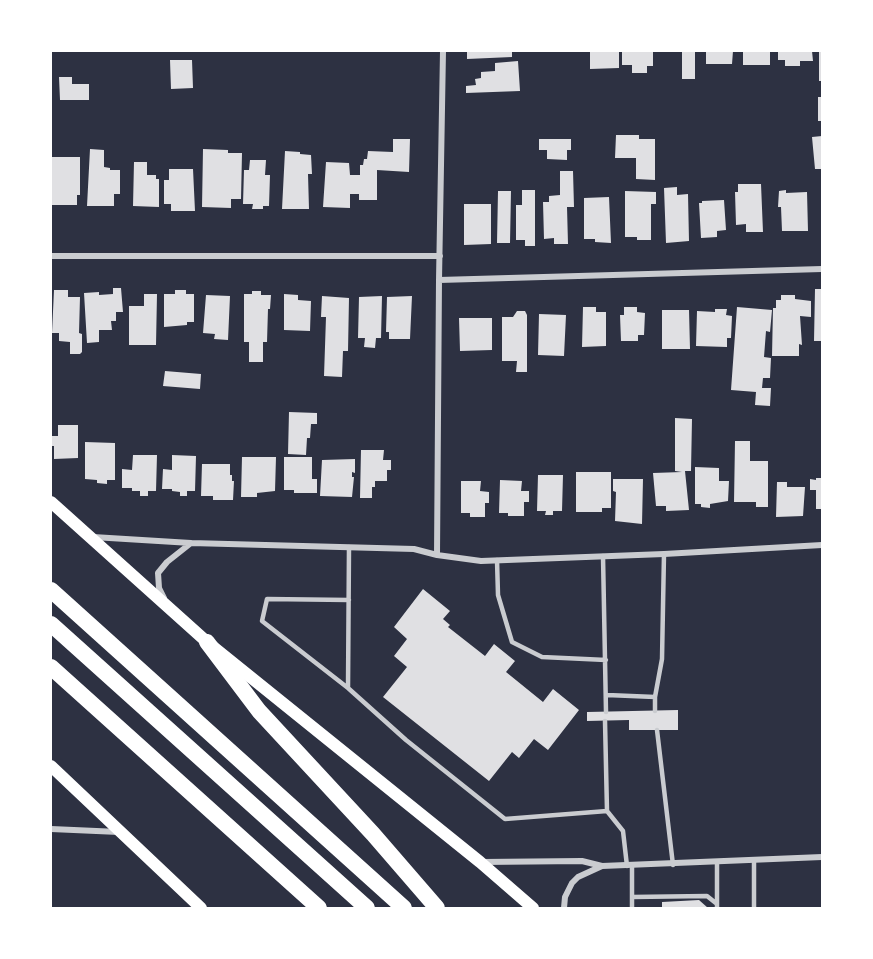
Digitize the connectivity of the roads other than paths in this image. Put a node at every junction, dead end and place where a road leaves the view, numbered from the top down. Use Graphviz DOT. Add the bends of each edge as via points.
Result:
graph roads {
  1 [pos="443,51"];
  2 [pos="51,256"];
  3 [pos="440,256"];
  4 [pos="822,269"];
  5 [pos="439,279"];
  6 [pos="51,502"];
  7 [pos="88,536"];
  8 [pos="191,543"];
  9 [pos="822,545"];
  10 [pos="349,547"];
  11 [pos="664,554"];
  12 [pos="437,555"];
  13 [pos="603,556"];
  14 [pos="497,560"];
  15 [pos="51,590"];
  16 [pos="349,600"];
  17 [pos="167,604"];
  18 [pos="51,624"];
  19 [pos="51,636"];
  20 [pos="207,642"];
  21 [pos="606,660"];
  22 [pos="51,668"];
  23 [pos="51,680"];
  24 [pos="348,688"];
  25 [pos="80,694"];
  26 [pos="607,695"];
  27 [pos="655,697"];
  28 [pos="655,711"];
  29 [pos="606,712"];
  30 [pos="605,721"];
  31 [pos="657,730"];
  32 [pos="51,766"];
  33 [pos="607,812"];
  34 [pos="51,829"];
  35 [pos="123,833"];
  36 [pos="822,857"];
  37 [pos="753,861"];
  38 [pos="480,862"];
  39 [pos="717,862"];
  40 [pos="673,865"];
  41 [pos="602,866"];
  42 [pos="630,866"];
  43 [pos="632,897"];
  44 [pos="717,906"];
  45 [pos="201,908"];
  46 [pos="319,908"];
  47 [pos="353,908"];
  48 [pos="367,908"];
  49 [pos="404,908"];
  50 [pos="437,908"];
  51 [pos="533,908"];
  52 [pos="564,908"];
  53 [pos="632,908"];
  54 [pos="754,908"];
  1 -- 3 [label="street"];
  2 -- 3 [label="street"];
  3 -- 5 [label="street"];
  4 -- 5 [label="street"];
  5 -- 12 [label="street"];
  6 -- 7 [label="main road"];
  7 -- 8 [label="street"];
  7 -- 17 [label="main road"];
  8 -- 10 [label="street"];
  8 -- 17 [label="street" via="158,573 159,588"];
  9 -- 11 [label="street"];
  10 -- 12 [label="street" via="414,549"];
  10 -- 16 [label="lane"];
  11 -- 13 [label="street"];
  11 -- 27 [label="lane" via="662,659"];
  12 -- 14 [label="street"];
  13 -- 14 [label="street"];
  13 -- 21 [label="lane"];
  14 -- 21 [label="lane" via="498,595 512,642 542,657"];
  15 -- 49 [label="highway"];
  16 -- 24 [label="lane"];
  16 -- 24 [label="lane" via="267,599 262,621"];
  17 -- 20 [label="main road"];
  18 -- 48 [label="highway"];
  19 -- 47 [label="highway"];
  20 -- 38 [label="main road"];
  20 -- 50 [label="highway" via="259,711"];
  21 -- 26 [label="lane"];
  22 -- 25 [label="highway"];
  23 -- 25 [label="highway"];
  24 -- 33 [label="lane" via="505,819"];
  25 -- 46 [label="highway"];
  26 -- 27 [label="lane"];
  26 -- 29 [label="lane"];
  27 -- 28 [label="lane"];
  30 -- 33 [label="lane"];
  31 -- 40 [label="lane"];
  32 -- 35 [label="main road"];
  33 -- 42 [label="lane" via="623,831"];
  34 -- 35 [label="street"];
  35 -- 45 [label="main road"];
  36 -- 37 [label="street"];
  37 -- 39 [label="street"];
  37 -- 54 [label="lane"];
  38 -- 41 [label="street" via="582,861"];
  38 -- 51 [label="main road"];
  39 -- 40 [label="street"];
  39 -- 44 [label="lane"];
  40 -- 42 [label="street"];
  41 -- 42 [label="street"];
  41 -- 52 [label="street" via="572,883"];
  42 -- 43 [label="lane"];
  43 -- 44 [label="lane" via="707,896"];
  43 -- 53 [label="lane"];
}
